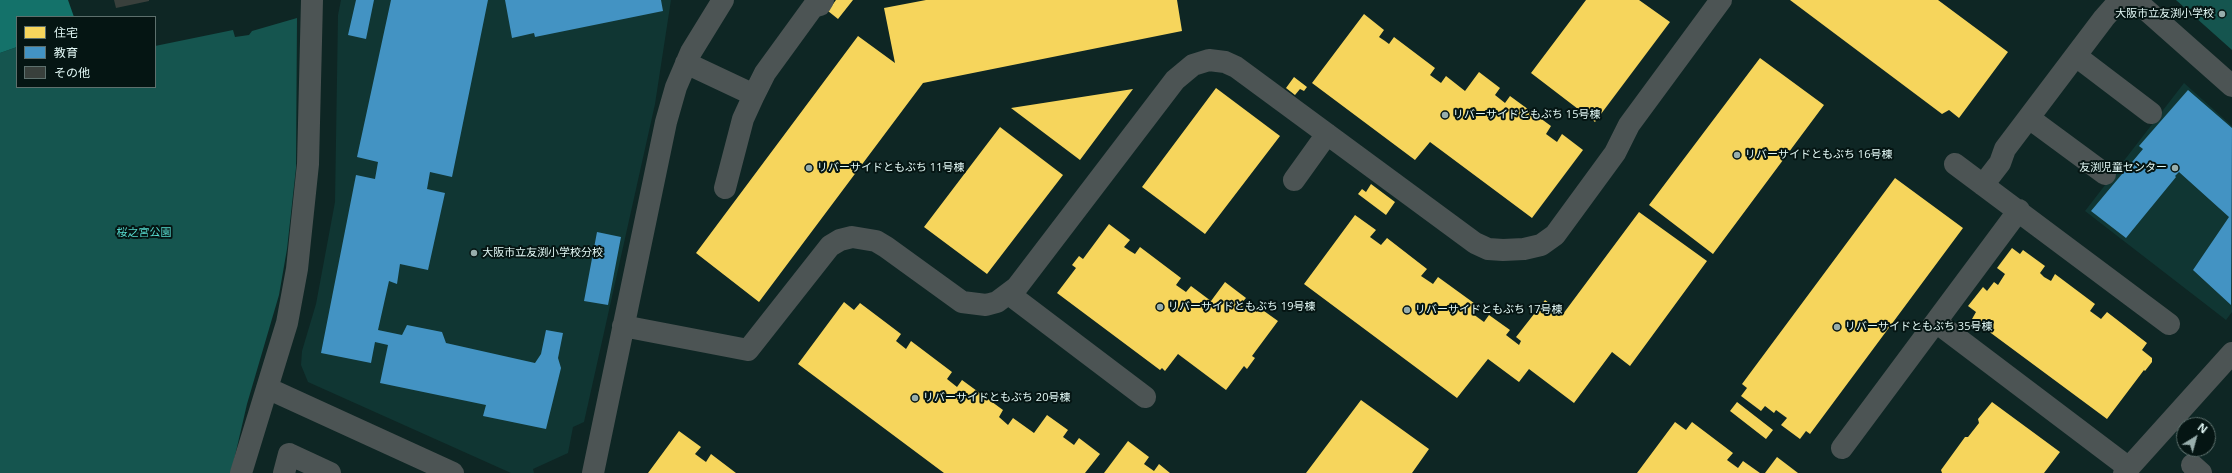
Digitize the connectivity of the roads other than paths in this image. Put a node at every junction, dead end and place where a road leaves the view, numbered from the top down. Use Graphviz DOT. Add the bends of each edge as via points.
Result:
graph roads {
  1 [pos="312,0"];
  2 [pos="723,0"];
  3 [pos="823,0"];
  4 [pos="1721,0"];
  5 [pos="2120,0"];
  6 [pos="2135,0"];
  7 [pos="2076,56"];
  8 [pos="686,63"];
  9 [pos="2232,86"];
  10 [pos="754,95"];
  11 [pos="2151,113"];
  12 [pos="2029,118"];
  13 [pos="1327,134"];
  14 [pos="1955,164"];
  15 [pos="2105,174"];
  16 [pos="1294,180"];
  17 [pos="1983,185"];
  18 [pos="725,188"];
  19 [pos="2019,210"];
  20 [pos="1009,294"];
  21 [pos="1936,322"];
  22 [pos="2169,324"];
  23 [pos="623,326"];
  24 [pos="2232,353"];
  25 [pos="267,388"];
  26 [pos="1145,397"];
  27 [pos="1842,448"];
  28 [pos="2126,470"];
  29 [pos="241,473"];
  30 [pos="284,473"];
  31 [pos="330,473"];
  32 [pos="453,473"];
  33 [pos="592,473"];
  1 -- 25 [label="street" via="308,164 304,216 287,323"];
  2 -- 8 [label="street" via="702,31"];
  3 -- 10 [label="street" via="820,5 813,7 765,73"];
  4 -- 13 [label="street" via="1629,125 1615,154 1555,235 1542,245 1503,250 1488,249 1475,243"];
  5 -- 7 [label="street"];
  6 -- 9 [label="street"];
  7 -- 11 [label="street"];
  7 -- 12 [label="street"];
  8 -- 10 [label="street"];
  8 -- 23 [label="street" via="666,122"];
  10 -- 18 [label="street" via="743,119"];
  12 -- 15 [label="street"];
  12 -- 17 [label="street" via="2005,149 2000,163"];
  13 -- 16 [label="street"];
  13 -- 20 [label="street" via="1236,67 1218,60 1193,66 1175,80 1017,287"];
  14 -- 17 [label="street"];
  17 -- 19 [label="street"];
  19 -- 21 [label="street"];
  19 -- 22 [label="street"];
  20 -- 23 [label="street" via="986,305 962,302 886,247 870,240 852,237 830,246 748,350"];
  20 -- 26 [label="street"];
  21 -- 27 [label="street"];
  21 -- 28 [label="street"];
  23 -- 33 [label="street"];
  24 -- 28 [label="street"];
  25 -- 29 [label="street"];
  25 -- 32 [label="street"];
  30 -- 31 [label="street" via="289,454"];
}
